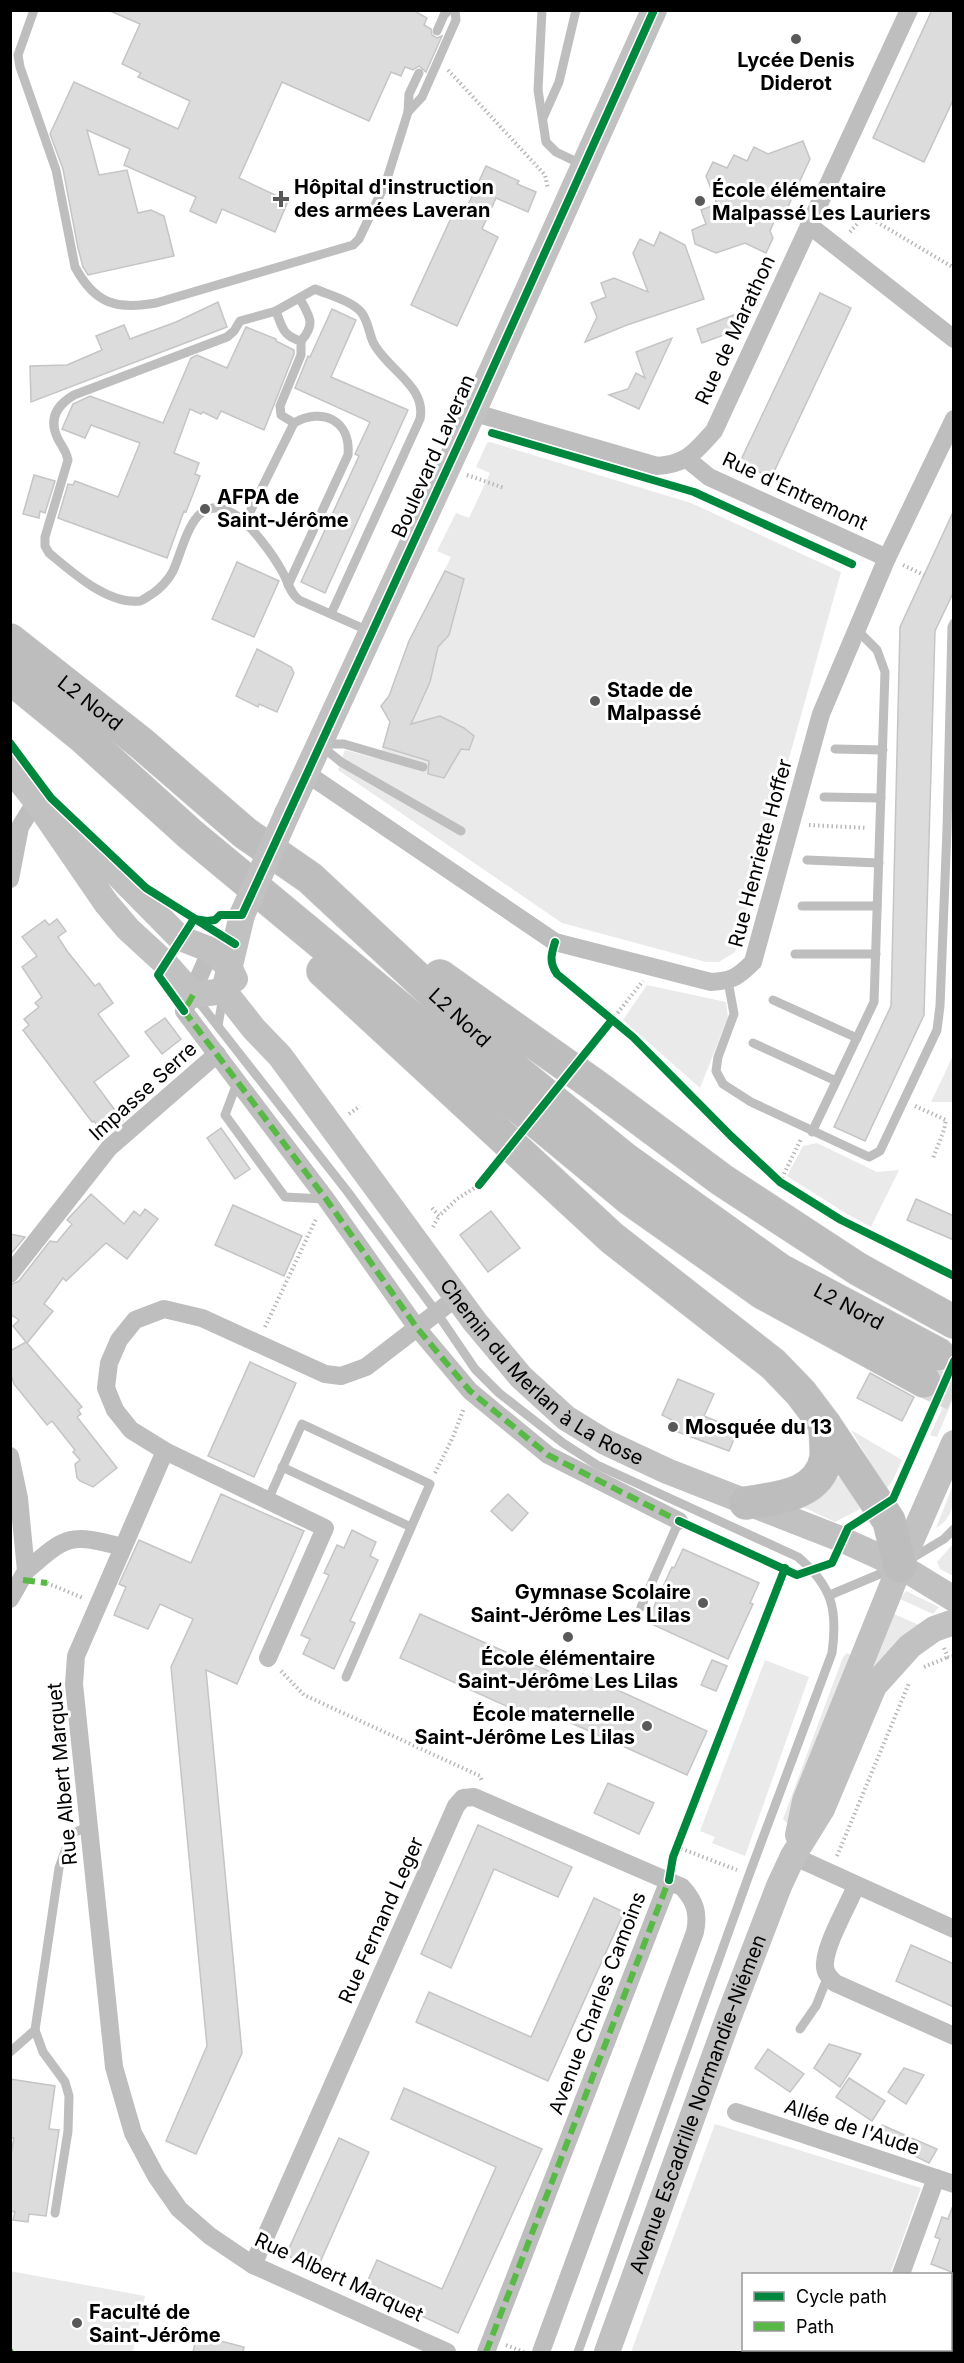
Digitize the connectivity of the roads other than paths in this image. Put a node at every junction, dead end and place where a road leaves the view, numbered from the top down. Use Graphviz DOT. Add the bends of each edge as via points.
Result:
graph roads {
  1 [pos="34,10"];
  2 [pos="449,10"];
  3 [pos="455,10"];
  4 [pos="542,10"];
  5 [pos="576,10"];
  6 [pos="654,10"];
  7 [pos="909,10"];
  8 [pos="437,32"];
  9 [pos="419,73"];
  10 [pos="408,112"];
  11 [pos="542,120"];
  12 [pos="583,165"];
  13 [pos="809,225"];
  14 [pos="300,299"];
  15 [pos="276,311"];
  16 [pos="954,339"];
  17 [pos="301,341"];
  18 [pos="472,412"];
  19 [pos="954,419"];
  20 [pos="294,423"];
  21 [pos="687,459"];
  22 [pos="246,522"];
  23 [pos="887,558"];
  24 [pos="288,585"];
  25 [pos="331,614"];
  26 [pos="954,623"];
  27 [pos="857,630"];
  28 [pos="371,632"];
  29 [pos="10,640"];
  30 [pos="12,679"];
  31 [pos="319,744"];
  32 [pos="835,749"];
  33 [pos="883,750"];
  34 [pos="423,767"];
  35 [pos="10,768"];
  36 [pos="306,773"];
  37 [pos="824,797"];
  38 [pos="881,798"];
  39 [pos="36,801"];
  40 [pos="461,831"];
  41 [pos="190,834"];
  42 [pos="807,860"];
  43 [pos="879,863"];
  44 [pos="310,878"];
  45 [pos="10,879"];
  46 [pos="802,906"];
  47 [pos="877,906"];
  48 [pos="795,954"];
  49 [pos="876,954"];
  50 [pos="221,970"];
  51 [pos="728,981"];
  52 [pos="193,995"];
  53 [pos="773,1000"];
  54 [pos="218,1026"];
  55 [pos="857,1038"];
  56 [pos="753,1043"];
  57 [pos="217,1054"];
  58 [pos="238,1081"];
  59 [pos="836,1081"];
  60 [pos="809,1131"];
  61 [pos="326,1199"];
  62 [pos="10,1274"];
  63 [pos="447,1305"];
  64 [pos="954,1322"];
  65 [pos="417,1328"];
  66 [pos="825,1425"];
  67 [pos="954,1443"];
  68 [pos="165,1451"];
  69 [pos="10,1456"];
  70 [pos="282,1467"];
  71 [pos="267,1500"];
  72 [pos="746,1503"];
  73 [pos="679,1521"];
  74 [pos="411,1527"];
  75 [pos="954,1529"];
  76 [pos="123,1547"];
  77 [pos="900,1566"];
  78 [pos="26,1572"];
  79 [pos="830,1595"];
  80 [pos="10,1599"];
  81 [pos="954,1599"];
  82 [pos="641,1607"];
  83 [pos="947,1632"];
  84 [pos="268,1658"];
  85 [pos="346,1677"];
  86 [pos="89,1826"];
  87 [pos="793,1856"];
  88 [pos="669,1880"];
  89 [pos="856,1886"];
  90 [pos="954,1929"];
  91 [pos="832,1979"];
  92 [pos="800,2029"];
  93 [pos="35,2030"];
  94 [pos="954,2036"];
  95 [pos="10,2052"];
  96 [pos="736,2112"];
  97 [pos="945,2181"];
  98 [pos="55,2213"];
  99 [pos="253,2265"];
  100 [pos="901,2273"];
  101 [pos="447,2352"];
  102 [pos="486,2352"];
  103 [pos="541,2352"];
  104 [pos="578,2352"];
  105 [pos="607,2352"];
  1 -- 10 [label="lane" via="18,55 56,170 75,267 96,295 129,308 352,245 359,239 386,182"];
  2 -- 8 [label="lane"];
  3 -- 10 [label="lane" via="456,20 422,97"];
  4 -- 11 [label="lane" via="538,90"];
  5 -- 11 [label="lane" via="559,82"];
  6 -- 12 [label="street, Boulevard Laveran"];
  7 -- 13 [label="street, Rue de Marathon"];
  9 -- 10 [label="lane" via="409,94"];
  11 -- 12 [label="lane" via="546,142 555,152"];
  12 -- 18 [label="street, Boulevard Laveran"];
  13 -- 16 [label="street"];
  13 -- 21 [label="street, Rue de Marathon" via="714,431"];
  14 -- 15 [label="lane"];
  14 -- 17 [label="lane" via="310,318 309,332"];
  14 -- 25 [label="lane" via="315,289 362,313 374,344 418,397 422,408"];
  15 -- 17 [label="lane" via="289,338"];
  15 -- 22 [label="lane" via="240,321 226,337 74,395 62,402 53,425 68,460 45,546 88,585 120,598 141,601 172,573 194,519 201,512 214,507"];
  17 -- 20 [label="lane" via="301,355 280,406 281,415"];
  18 -- 21 [label="street" via="657,466"];
  18 -- 28 [label="street, Boulevard Laveran"];
  19 -- 23 [label="street, Rue Henriette Hoffer"];
  20 -- 22 [label="lane"];
  20 -- 24 [label="lane" via="305,417 327,418 344,429 349,442 348,454"];
  21 -- 23 [label="street, Rue d'Entremont" via="716,480"];
  22 -- 24 [label="lane"];
  23 -- 27 [label="street, Rue Henriette Hoffer"];
  24 -- 25 [label="lane" via="299,600"];
  25 -- 28 [label="lane"];
  26 -- 60 [label="lane" via="937,1030 880,1151 868,1157"];
  27 -- 33 [label="lane" via="877,650 885,672"];
  27 -- 51 [label="street, Rue Henriette Hoffer" via="821,714 753,962"];
  28 -- 31 [label="street, Boulevard Laveran"];
  29 -- 44 [label="highway, L2 Nord" via="141,743 245,833"];
  30 -- 41 [label="highway, L2 Nord"];
  31 -- 34 [label="lane" via="344,744"];
  31 -- 36 [label="street, Boulevard Laveran"];
  31 -- 40 [label="lane" via="341,762"];
  32 -- 33 [label="lane"];
  33 -- 38 [label="lane"];
  35 -- 39 [label="street"];
  36 -- 50 [label="street, Boulevard Laveran, bridge" via="242,915 228,927"];
  36 -- 51 [label="street" via="555,942 711,982"];
  37 -- 38 [label="lane"];
  38 -- 43 [label="lane"];
  39 -- 45 [label="street" via="20,827"];
  39 -- 50 [label="street" via="180,938"];
  39 -- 52 [label="street" via="106,903"];
  41 -- 44 [label="highway, L2 Nord" via="630,1199 763,1293 931,1367 780,1270 625,1159 519,1073"];
  41 -- 66 [label="highway" via="294,944 612,1238 773,1364"];
  42 -- 43 [label="lane"];
  43 -- 47 [label="lane"];
  44 -- 64 [label="highway" via="374,929 722,1180 858,1269"];
  46 -- 47 [label="lane"];
  47 -- 49 [label="lane"];
  48 -- 49 [label="lane"];
  49 -- 55 [label="lane" via="874,1002"];
  50 -- 52 [label="street"];
  50 -- 52 [label="street"];
  50 -- 54 [label="lane"];
  50 -- 63 [label="street, Chemin du Merlan à La Rose" via="254,1029 280,1056"];
  51 -- 60 [label="lane" via="734,1014 718,1057 719,1078 751,1102"];
  52 -- 54 [label="lane"];
  52 -- 57 [label="street" via="184,1011"];
  53 -- 55 [label="lane"];
  54 -- 63 [label="lane" via="347,1191"];
  55 -- 59 [label="lane"];
  56 -- 59 [label="lane"];
  57 -- 58 [label="street"];
  57 -- 62 [label="street, Impasse Serre" via="109,1148"];
  58 -- 61 [label="street"];
  58 -- 61 [label="lane" via="225,1115 285,1197"];
  59 -- 60 [label="lane"];
  61 -- 65 [label="street"];
  63 -- 65 [label="street"];
  63 -- 72 [label="street, Chemin du Merlan à La Rose" via="566,1418 605,1443"];
  63 -- 79 [label="lane" via="475,1369 563,1443 614,1473 798,1557 814,1570"];
  65 -- 68 [label="street" via="366,1367 340,1376 325,1374 202,1318 164,1309 135,1320 119,1340 109,1363 106,1389 130,1430"];
  65 -- 73 [label="street" via="470,1391 548,1455"];
  66 -- 72 [label="highway" via="825,1458 815,1480 791,1494"];
  66 -- 77 [label="highway" via="889,1521"];
  67 -- 77 [label="street, Avenue Escadrille Normandie-Niémen"];
  68 -- 71 [label="street"];
  68 -- 76 [label="street, Rue Albert Marquet"];
  69 -- 78 [label="street" via="19,1498"];
  70 -- 71 [label="lane"];
  70 -- 74 [label="lane"];
  70 -- 74 [label="lane" via="302,1425 356,1449 430,1484"];
  71 -- 84 [label="street" via="325,1528"];
  72 -- 77 [label="street, Chemin du Merlan à La Rose"];
  73 -- 82 [label="lane"];
  74 -- 85 [label="lane"];
  75 -- 77 [label="lane"];
  76 -- 78 [label="street" via="72,1538 53,1548"];
  76 -- 86 [label="street, Rue Albert Marquet" via="76,1656 74,1684"];
  77 -- 79 [label="lane"];
  77 -- 81 [label="street, Chemin du Merlan à La Rose"];
  77 -- 87 [label="street, Avenue Escadrille Normandie-Niémen" via="806,1801"];
  78 -- 80 [label="street"];
  79 -- 104 [label="lane" via="835,1627 832,1653"];
  83 -- 87 [label="street, Avenue Escadrille Normandie-Niémen" via="934,1629 910,1646 874,1686 822,1809"];
  86 -- 93 [label="lane" via="71,1834 59,1868"];
  86 -- 99 [label="street, Rue Albert Marquet" via="114,2067 133,2133 179,2209"];
  87 -- 89 [label="street"];
  87 -- 105 [label="street, Avenue Escadrille Normandie-Niémen" via="729,2016"];
  88 -- 99 [label="street, Rue Fernand Leger" via="489,1801 463,1798"];
  88 -- 102 [label="street, Avenue Charles Camoins"];
  88 -- 103 [label="street, Avenue Charles Camoins" via="682,1887 695,1905 696,1932"];
  89 -- 90 [label="street"];
  89 -- 91 [label="street" via="824,1964"];
  91 -- 92 [label="lane"];
  91 -- 94 [label="street"];
  93 -- 95 [label="lane"];
  93 -- 98 [label="lane" via="69,2096 68,2131"];
  96 -- 97 [label="street, Allée de l'Aude"];
  97 -- 100 [label="street"];
  99 -- 101 [label="street, Rue Albert Marquet"];
}
